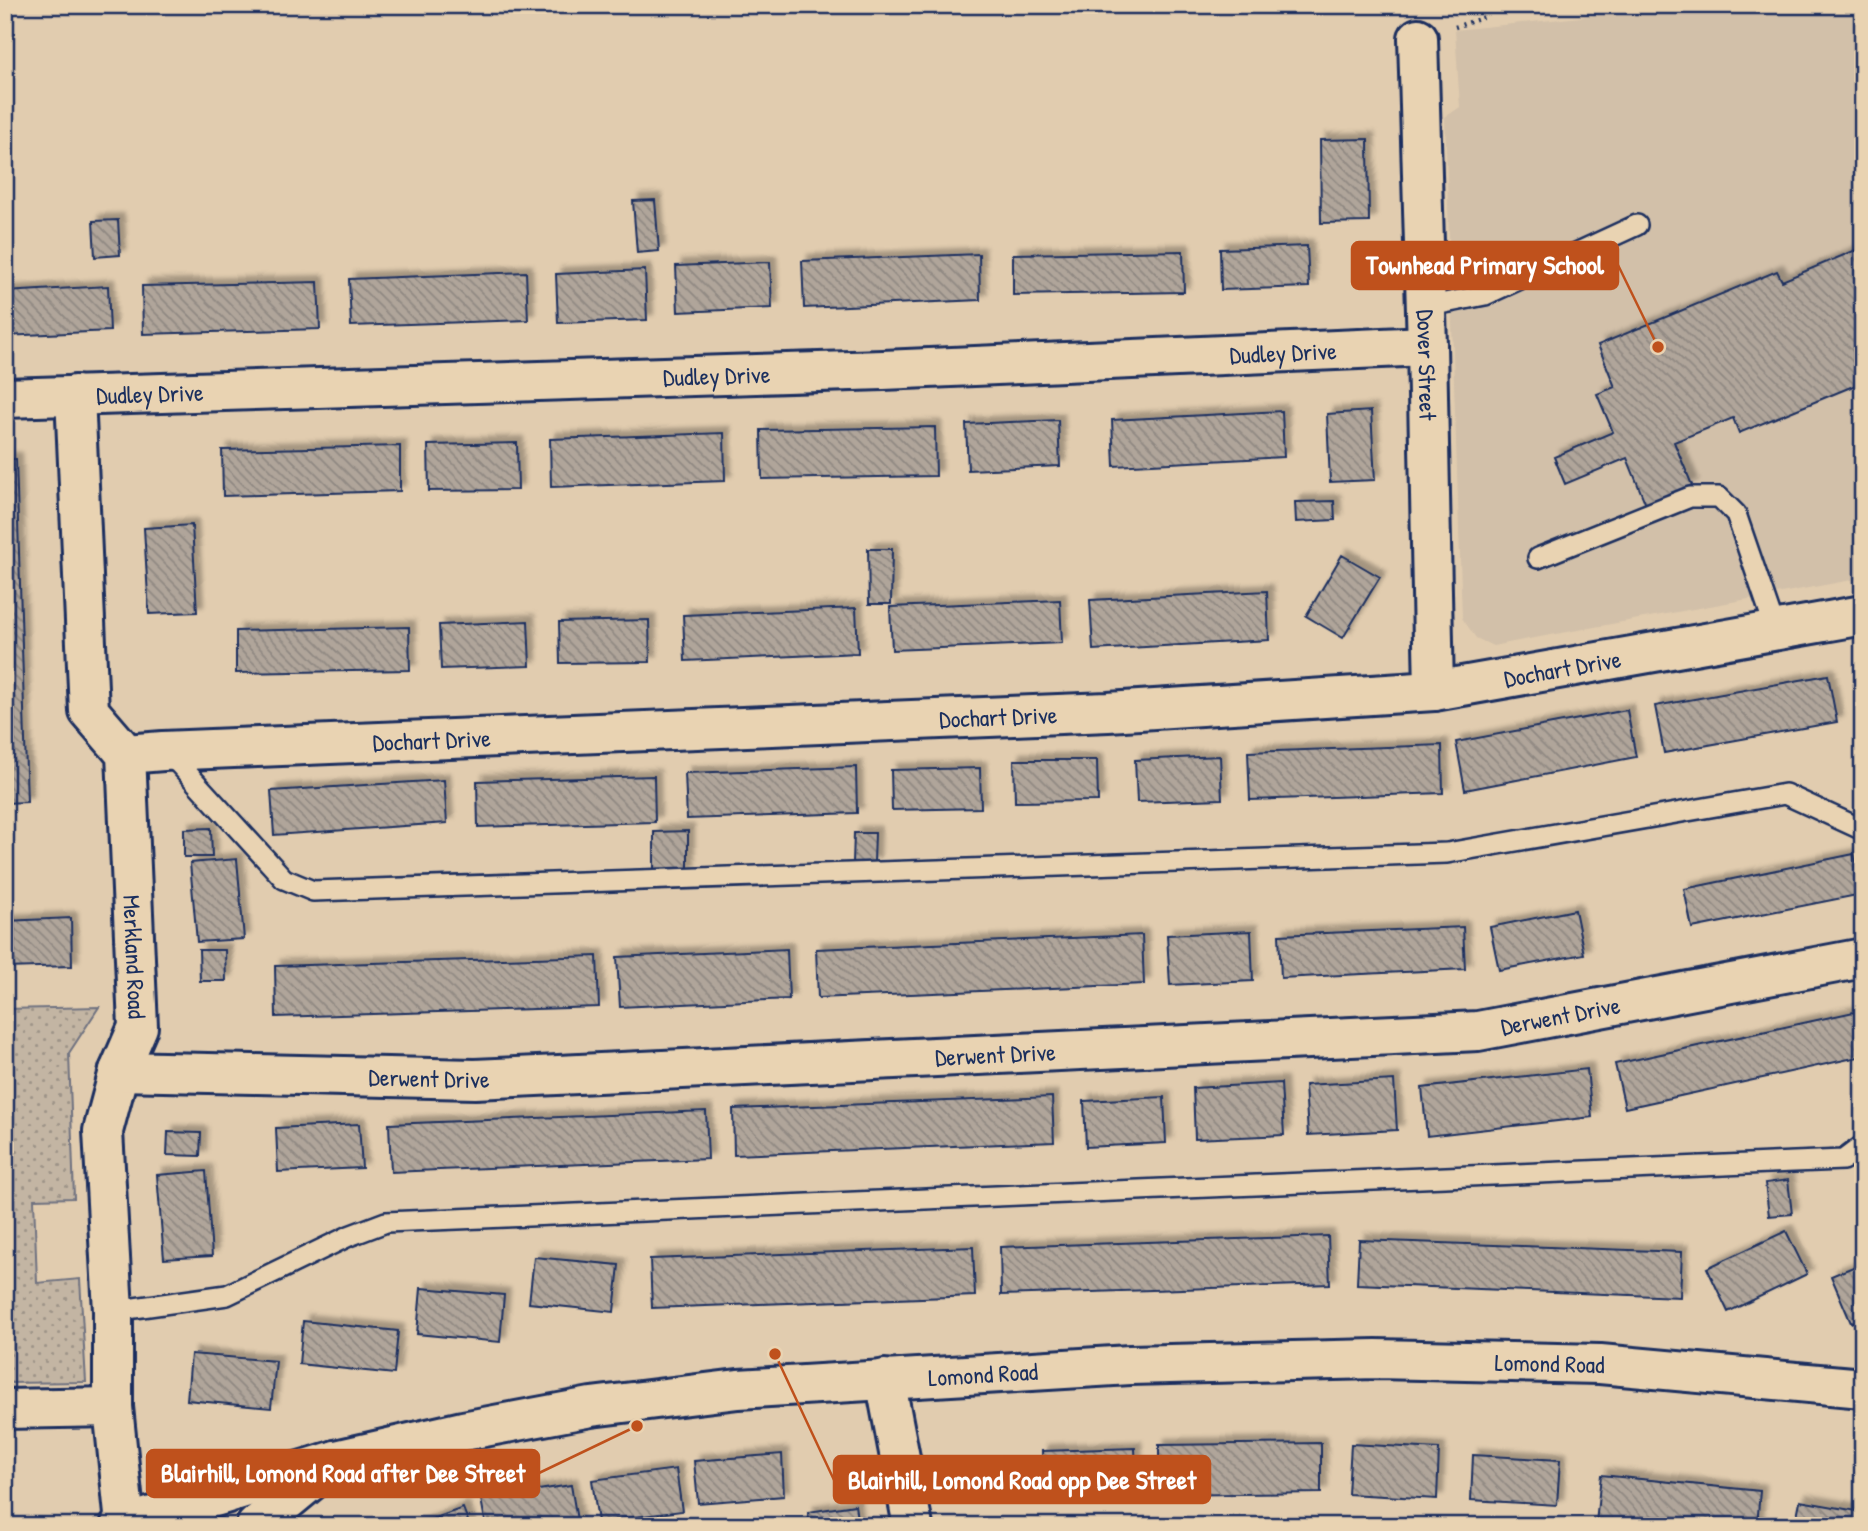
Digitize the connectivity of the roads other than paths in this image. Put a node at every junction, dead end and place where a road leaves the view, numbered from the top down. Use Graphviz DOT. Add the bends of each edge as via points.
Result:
graph roads {
  1 [pos="1418,38"];
  2 [pos="1637,225"];
  3 [pos="1425,307"];
  4 [pos="1427,346"];
  5 [pos="75,396"];
  6 [pos="5,398"];
  7 [pos="1538,558"];
  8 [pos="1863,615"];
  9 [pos="1776,631"];
  10 [pos="1434,691"];
  11 [pos="145,753"];
  12 [pos="1863,830"];
  13 [pos="1863,958"];
  14 [pos="119,1071"];
  15 [pos="1863,1145"];
  16 [pos="113,1311"];
  17 [pos="885,1379"];
  18 [pos="1863,1388"];
  19 [pos="113,1407"];
  20 [pos="5,1409"];
  21 [pos="336,1460"];
  22 [pos="122,1525"];
  23 [pos="256,1526"];
  24 [pos="913,1526"];
  1 -- 3 [label="street, Dover Street"];
  2 -- 3 [label="lane" via="1485,295"];
  3 -- 4 [label="street, Dover Street"];
  4 -- 5 [label="street, Dudley Drive"];
  4 -- 10 [label="street, Dover Street"];
  5 -- 6 [label="street, Dudley Drive"];
  5 -- 11 [label="street" via="89,711"];
  7 -- 9 [label="lane" via="1690,497 1719,497 1736,514"];
  8 -- 9 [label="street, Dochart Drive"];
  9 -- 10 [label="street, Dochart Drive"];
  10 -- 11 [label="street, Dochart Drive" via="1108,712"];
  11 -- 12 [label="lane" via="179,764 284,879 313,891 1447,853 1785,794"];
  11 -- 14 [label="street, Merkland Road" via="138,1027"];
  13 -- 14 [label="street, Derwent Drive" via="1478,1031 475,1079"];
  14 -- 16 [label="street, Merkland Road" via="103,1131"];
  15 -- 16 [label="lane" via="1843,1160 386,1222 227,1295"];
  16 -- 19 [label="street, Merkland Road"];
  17 -- 18 [label="street, Lomond Road" via="1130,1365 1376,1359 1600,1364"];
  17 -- 21 [label="street, Lomond Road" via="738,1389 592,1407"];
  17 -- 24 [label="street"];
  19 -- 20 [label="street"];
  19 -- 22 [label="street, Merkland Road"];
  21 -- 22 [label="street, Lomond Road"];
  21 -- 23 [label="street"];
}
